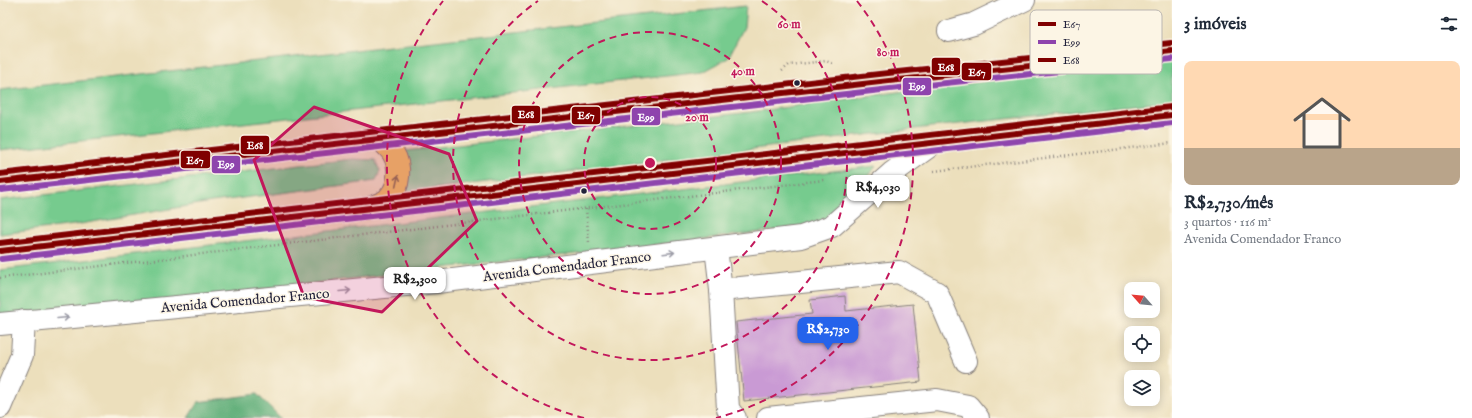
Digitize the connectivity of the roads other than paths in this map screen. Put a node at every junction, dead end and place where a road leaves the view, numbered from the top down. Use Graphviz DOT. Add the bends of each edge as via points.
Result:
graph roads {
  1 [pos="1024,0"];
  2 [pos="950,31"];
  3 [pos="1172,51"];
  4 [pos="1162,52"];
  5 [pos="1030,66"];
  6 [pos="1172,115"];
  7 [pos="380,139"];
  8 [pos="935,142"];
  9 [pos="0,182"];
  10 [pos="372,208"];
  11 [pos="716,248"];
  12 [pos="0,251"];
  13 [pos="721,290"];
  14 [pos="24,321"];
  15 [pos="0,324"];
  16 [pos="966,361"];
  17 [pos="0,407"];
  18 [pos="735,418"];
  19 [pos="768,418"];
  20 [pos="978,418"];
  1 -- 2 [label="street" via="974,24"];
  3 -- 4 [label="highway"];
  5 -- 7 [label="highway"];
  6 -- 8 [label="highway, Avenida Comendador Franco"];
  7 -- 9 [label="highway"];
  10 -- 7 [label="highway, one-way" via="389,199 396,187 399,173 393,152"];
  8 -- 10 [label="highway, Avenida Comendador Franco"];
  8 -- 11 [label="street, Avenida Comendador Franco" via="892,173 832,226 801,237"];
  10 -- 12 [label="highway, Avenida Comendador Franco"];
  11 -- 13 [label="street"];
  14 -- 11 [label="street, Avenida Comendador Franco, one-way" via="437,282"];
  13 -- 16 [label="street" via="899,272 937,293"];
  13 -- 18 [label="street" via="728,409"];
  14 -- 15 [label="street, Avenida Comendador Franco"];
  14 -- 17 [label="street" via="22,355"];
  19 -- 20 [label="street" via="937,400 968,406"];
}
